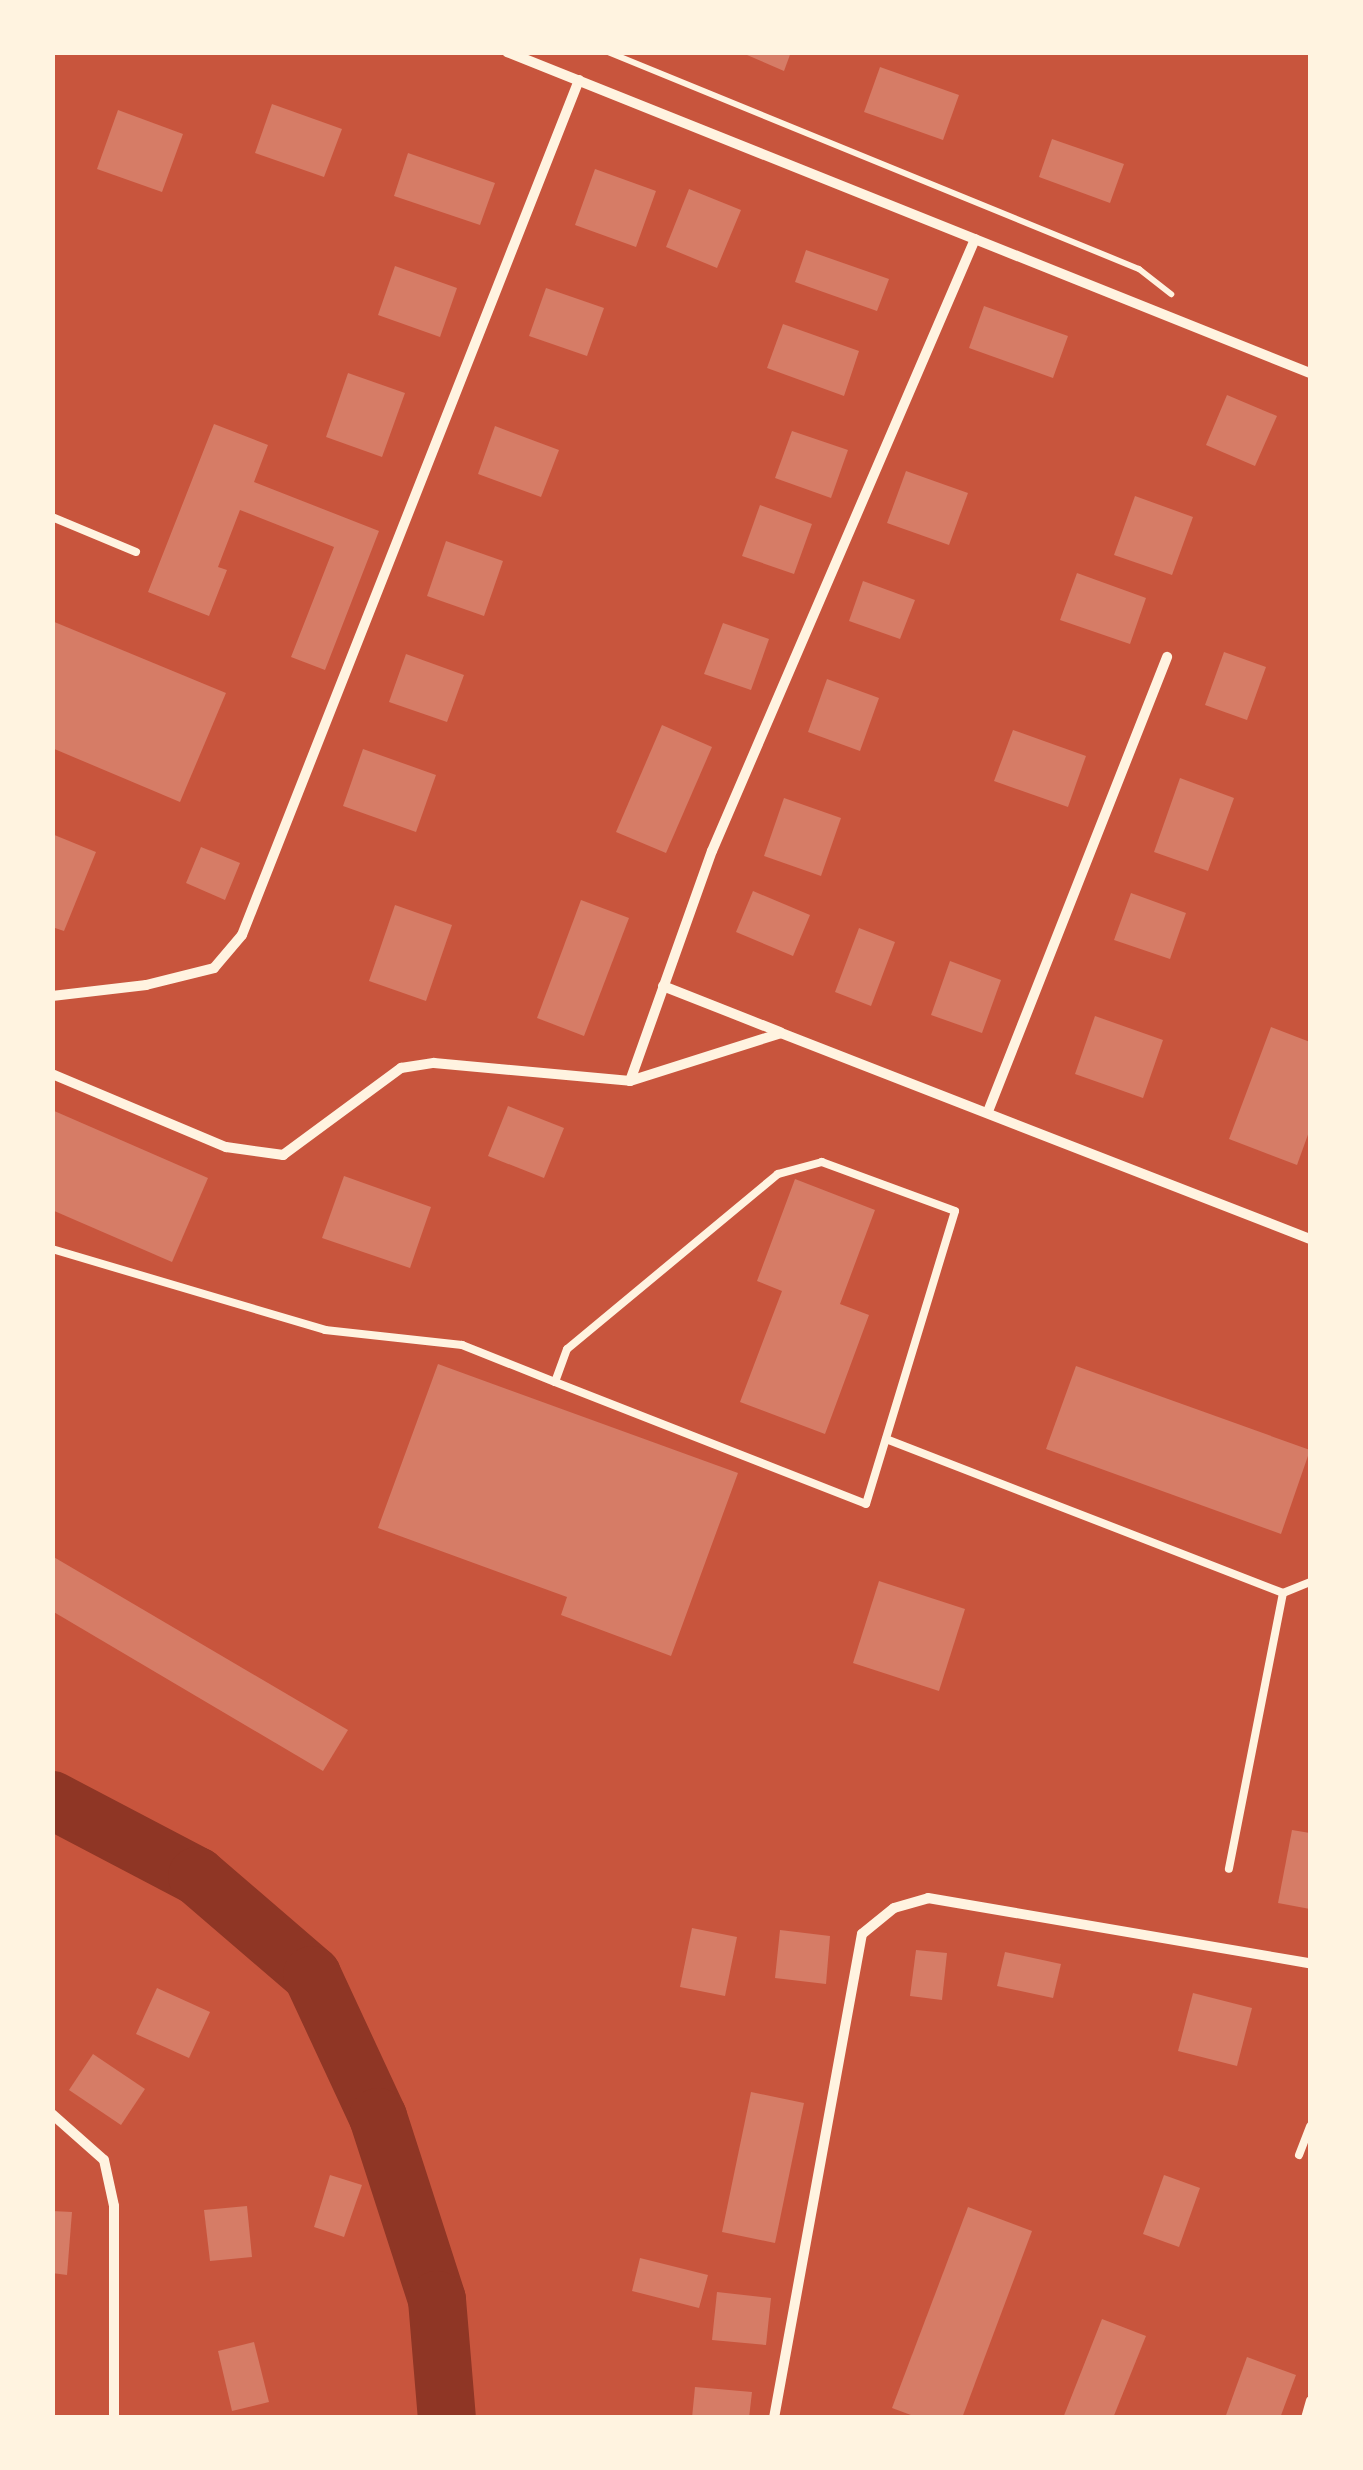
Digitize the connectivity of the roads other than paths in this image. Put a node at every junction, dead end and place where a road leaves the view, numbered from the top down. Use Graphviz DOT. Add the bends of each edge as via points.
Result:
graph roads {
  1 [pos="506,52"];
  2 [pos="578,80"];
  3 [pos="975,239"];
  4 [pos="1310,373"];
  5 [pos="52,517"];
  6 [pos="136,552"];
  7 [pos="1167,656"];
  8 [pos="663,986"];
  9 [pos="52,996"];
  10 [pos="782,1033"];
  11 [pos="52,1074"];
  12 [pos="630,1081"];
  13 [pos="989,1110"];
  14 [pos="1310,1239"];
  15 [pos="52,1249"];
  16 [pos="555,1382"];
  17 [pos="886,1438"];
  18 [pos="1310,1582"];
  19 [pos="1283,1592"];
  20 [pos="1229,1869"];
  21 [pos="1310,1963"];
  22 [pos="52,2114"];
  23 [pos="1310,2126"];
  24 [pos="1300,2155"];
  25 [pos="1310,2401"];
  26 [pos="114,2418"];
  27 [pos="774,2418"];
  28 [pos="1305,2418"];
  1 -- 2 [label="street"];
  2 -- 3 [label="street"];
  2 -- 9 [label="street" via="242,935 214,968 146,986"];
  3 -- 4 [label="street"];
  3 -- 8 [label="street" via="712,851"];
  5 -- 6 [label="lane"];
  7 -- 13 [label="street"];
  8 -- 10 [label="street"];
  8 -- 12 [label="street"];
  10 -- 12 [label="street"];
  10 -- 13 [label="street"];
  11 -- 12 [label="street" via="226,1147 283,1155 401,1068 434,1063"];
  13 -- 14 [label="street"];
  15 -- 16 [label="lane" via="326,1330 462,1345"];
  16 -- 17 [label="lane" via="866,1504"];
  16 -- 17 [label="lane" via="567,1349 778,1174 822,1162 955,1211"];
  17 -- 19 [label="lane"];
  18 -- 19 [label="lane"];
  19 -- 20 [label="lane"];
  21 -- 27 [label="street" via="1215,1952 960,1900 928,1898 894,1908 862,1934"];
  22 -- 26 [label="street" via="104,2160 114,2206"];
  23 -- 24 [label="lane"];
  25 -- 28 [label="lane"];
}
